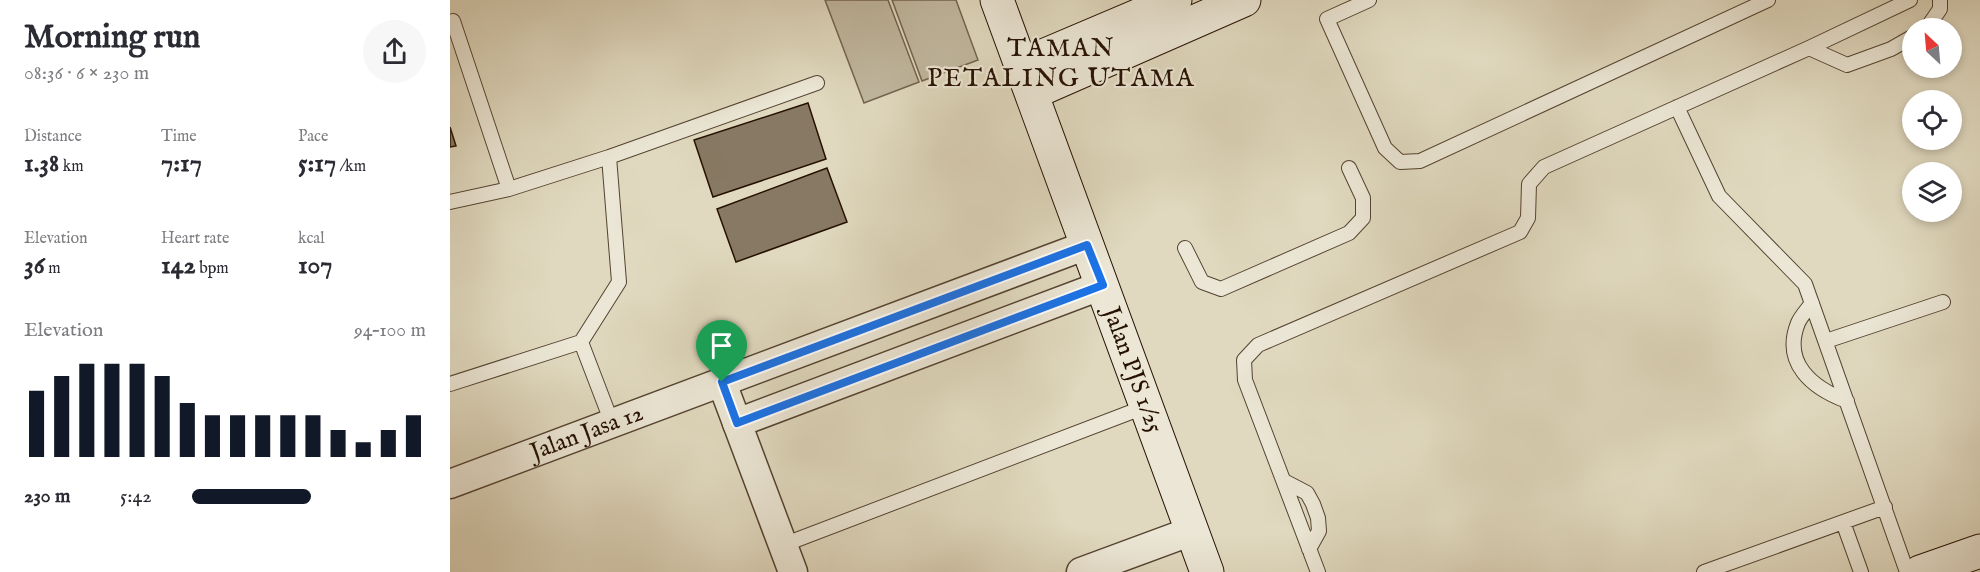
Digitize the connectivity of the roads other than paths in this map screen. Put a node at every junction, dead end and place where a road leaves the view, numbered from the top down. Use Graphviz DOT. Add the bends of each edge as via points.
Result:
graph roads {
  1 [pos="997,0"];
  2 [pos="1175,0"];
  3 [pos="1244,0"];
  4 [pos="1370,0"];
  5 [pos="1768,0"];
  6 [pos="1910,0"];
  7 [pos="1940,0"];
  8 [pos="1351,4"];
  9 [pos="1934,18"];
  10 [pos="453,21"];
  11 [pos="1902,43"];
  12 [pos="1809,48"];
  13 [pos="1027,79"];
  14 [pos="817,83"];
  15 [pos="1677,107"];
  16 [pos="609,157"];
  17 [pos="1349,168"];
  18 [pos="509,189"];
  19 [pos="450,202"];
  20 [pos="1087,245"];
  21 [pos="1185,248"];
  22 [pos="1103,285"];
  23 [pos="1943,302"];
  24 [pos="1812,303"];
  25 [pos="1826,341"];
  26 [pos="581,342"];
  27 [pos="722,382"];
  28 [pos="450,384"];
  29 [pos="1847,401"];
  30 [pos="1147,406"];
  31 [pos="612,423"];
  32 [pos="737,423"];
  33 [pos="1284,481"];
  34 [pos="450,484"];
  35 [pos="1885,507"];
  36 [pos="1843,522"];
  37 [pos="1192,531"];
  38 [pos="783,545"];
  39 [pos="1309,549"];
  40 [pos="1980,551"];
  41 [pos="794,572"];
  42 [pos="1081,572"];
  43 [pos="1207,572"];
  44 [pos="1318,572"];
  45 [pos="1704,572"];
  46 [pos="1861,572"];
  47 [pos="1907,572"];
  48 [pos="1920,572"];
  1 -- 13 [label="main road, Jalan PJS 1/25"];
  2 -- 13 [label="main road"];
  3 -- 13 [label="main road"];
  4 -- 8 [label="lane"];
  5 -- 8 [label="lane" via="1420,161 1400,162 1385,148 1326,19"];
  6 -- 12 [label="lane"];
  7 -- 9 [label="lane"];
  10 -- 18 [label="lane"];
  11 -- 12 [label="lane" via="1847,65"];
  12 -- 15 [label="lane"];
  13 -- 20 [label="main road, Jalan PJS 1/25"];
  14 -- 16 [label="lane"];
  15 -- 24 [label="lane" via="1719,196 1805,284"];
  15 -- 33 [label="lane" via="1544,167 1529,184 1528,218 1520,232 1258,345 1244,360 1245,380"];
  16 -- 18 [label="lane"];
  16 -- 26 [label="lane" via="619,282"];
  17 -- 21 [label="lane" via="1363,198 1363,218 1349,233 1221,289 1202,282"];
  18 -- 19 [label="lane"];
  20 -- 22 [label="main road, Jalan PJS 1/25"];
  20 -- 27 [label="street, Jalan Jasa 12"];
  22 -- 30 [label="main road, Jalan PJS 1/25"];
  22 -- 32 [label="street"];
  23 -- 25 [label="lane"];
  24 -- 25 [label="lane"];
  24 -- 29 [label="lane" via="1799,321 1793,341 1795,359 1820,388"];
  25 -- 29 [label="lane"];
  26 -- 28 [label="lane"];
  26 -- 31 [label="lane"];
  27 -- 31 [label="street, Jalan Jasa 12"];
  27 -- 32 [label="street"];
  29 -- 35 [label="lane"];
  30 -- 37 [label="main road, Jalan PJS 1/25"];
  30 -- 38 [label="lane"];
  31 -- 34 [label="street, Jalan Jasa 12"];
  32 -- 38 [label="street"];
  33 -- 39 [label="lane"];
  33 -- 39 [label="lane" via="1308,493 1313,504 1319,531"];
  35 -- 36 [label="lane"];
  35 -- 47 [label="lane"];
  36 -- 45 [label="lane"];
  36 -- 46 [label="lane"];
  37 -- 42 [label="street"];
  37 -- 43 [label="main road, Jalan PJS 1/25"];
  38 -- 41 [label="street"];
  39 -- 44 [label="lane"];
  40 -- 48 [label="main road"];
}
